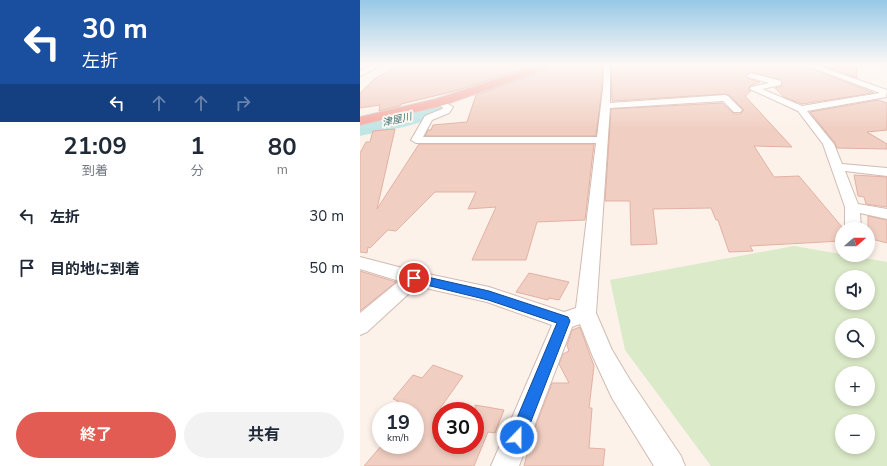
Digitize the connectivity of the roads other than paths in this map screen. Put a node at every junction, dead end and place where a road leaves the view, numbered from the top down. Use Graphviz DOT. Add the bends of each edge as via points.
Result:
graph roads {
  1 [pos="485,87"];
  2 [pos="606,87"];
  3 [pos="763,87"];
  4 [pos="872,87"];
  5 [pos="440,102"];
  6 [pos="606,106"];
  7 [pos="801,109"];
  8 [pos="737,110"];
  9 [pos="360,121"];
  10 [pos="602,140"];
  11 [pos="837,167"];
  12 [pos="887,172"];
  13 [pos="852,207"];
  14 [pos="887,214"];
  15 [pos="853,222"];
  16 [pos="360,263"];
  17 [pos="414,278"];
  18 [pos="575,317"];
  19 [pos="360,326"];
  20 [pos="506,466"];
  21 [pos="671,466"];
  1 -- 5 [label="highway"];
  2 -- 6 [label="street"];
  3 -- 7 [label="street" via="754,89"];
  4 -- 7 [label="street" via="884,92 883,95"];
  5 -- 9 [label="highway"];
  5 -- 10 [label="street" via="448,107 446,111 428,118 416,140"];
  6 -- 8 [label="street" via="725,98"];
  6 -- 10 [label="street"];
  7 -- 11 [label="street" via="828,144"];
  10 -- 18 [label="street"];
  11 -- 12 [label="street"];
  11 -- 13 [label="street"];
  13 -- 14 [label="street"];
  13 -- 15 [label="street"];
  16 -- 17 [label="street"];
  17 -- 18 [label="street"];
  17 -- 19 [label="street"];
  18 -- 20 [label="street"];
  18 -- 21 [label="street" via="604,357 621,390"];
}
